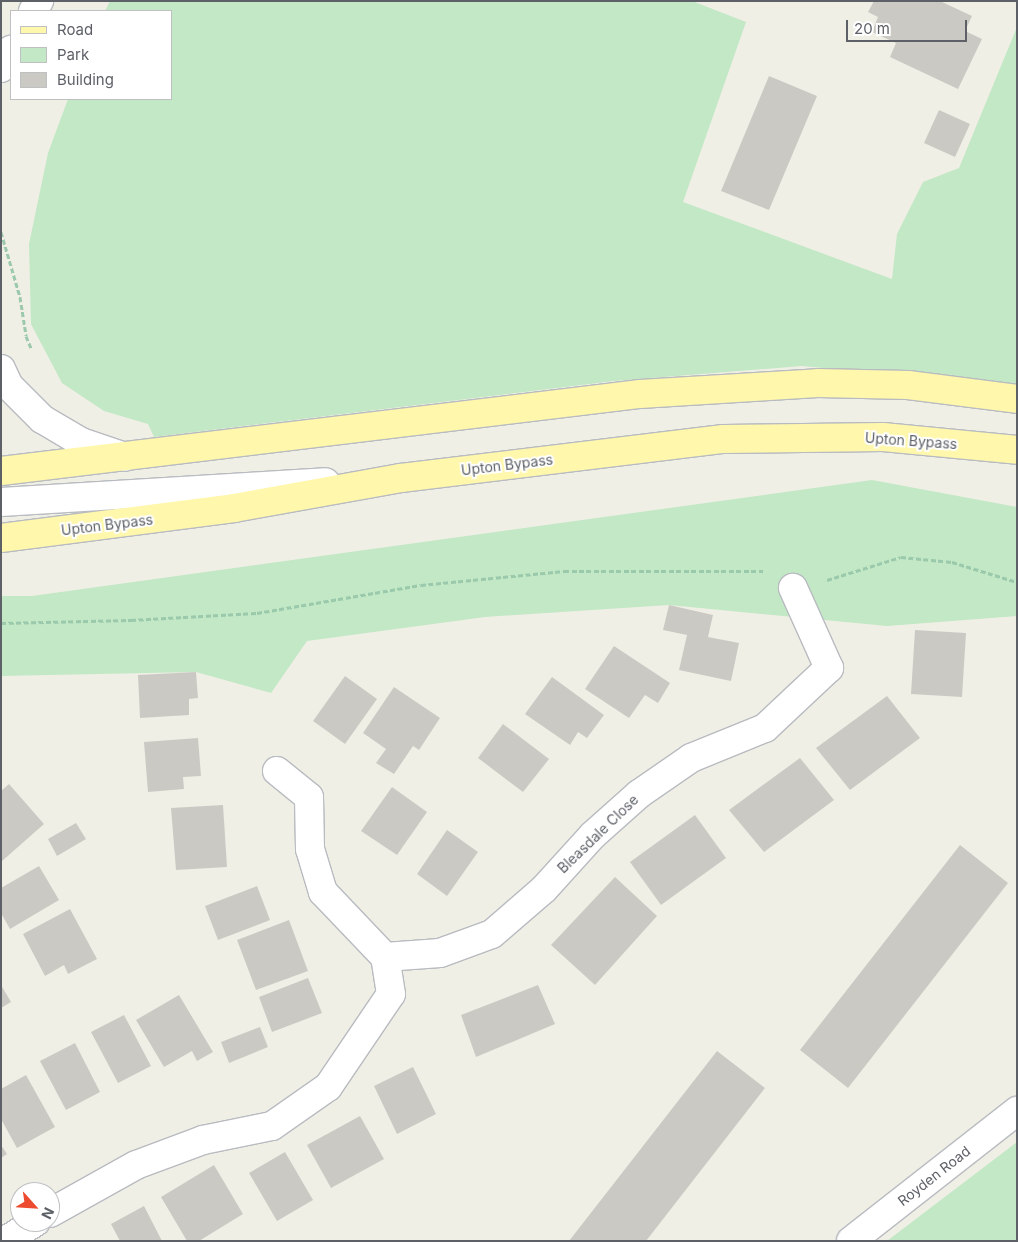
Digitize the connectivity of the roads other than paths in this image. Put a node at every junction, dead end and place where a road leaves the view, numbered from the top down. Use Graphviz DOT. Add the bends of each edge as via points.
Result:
graph roads {
  1 [pos="10,52"];
  2 [pos="1,68"];
  3 [pos="1,369"];
  4 [pos="1017,399"];
  5 [pos="1017,450"];
  6 [pos="125,457"];
  7 [pos="1,471"];
  8 [pos="401,478"];
  9 [pos="1,502"];
  10 [pos="1,538"];
  11 [pos="793,588"];
  12 [pos="277,770"];
  13 [pos="385,957"];
  14 [pos="1017,1111"];
  15 [pos="60,1207"];
  16 [pos="20,1232"];
  17 [pos="5,1241"];
  18 [pos="852,1241"];
  1 -- 2 [label="street"];
  3 -- 6 [label="street" via="9,386 42,419 81,442"];
  4 -- 6 [label="main road" via="908,385 818,383 640,394"];
  5 -- 8 [label="main road, Upton Bypass" via="883,437 724,439"];
  6 -- 7 [label="main road"];
  8 -- 9 [label="street"];
  8 -- 10 [label="main road, Upton Bypass" via="234,508"];
  11 -- 13 [label="street, Bleasdale Close" via="829,668 766,728 691,758 639,794 593,835 544,889 492,934 440,953"];
  12 -- 13 [label="street" via="309,797 310,849 323,892"];
  13 -- 15 [label="street" via="391,994 328,1087 272,1126 203,1140 136,1164"];
  14 -- 18 [label="street, Royden Road"];
  16 -- 17 [label="street"];
}
